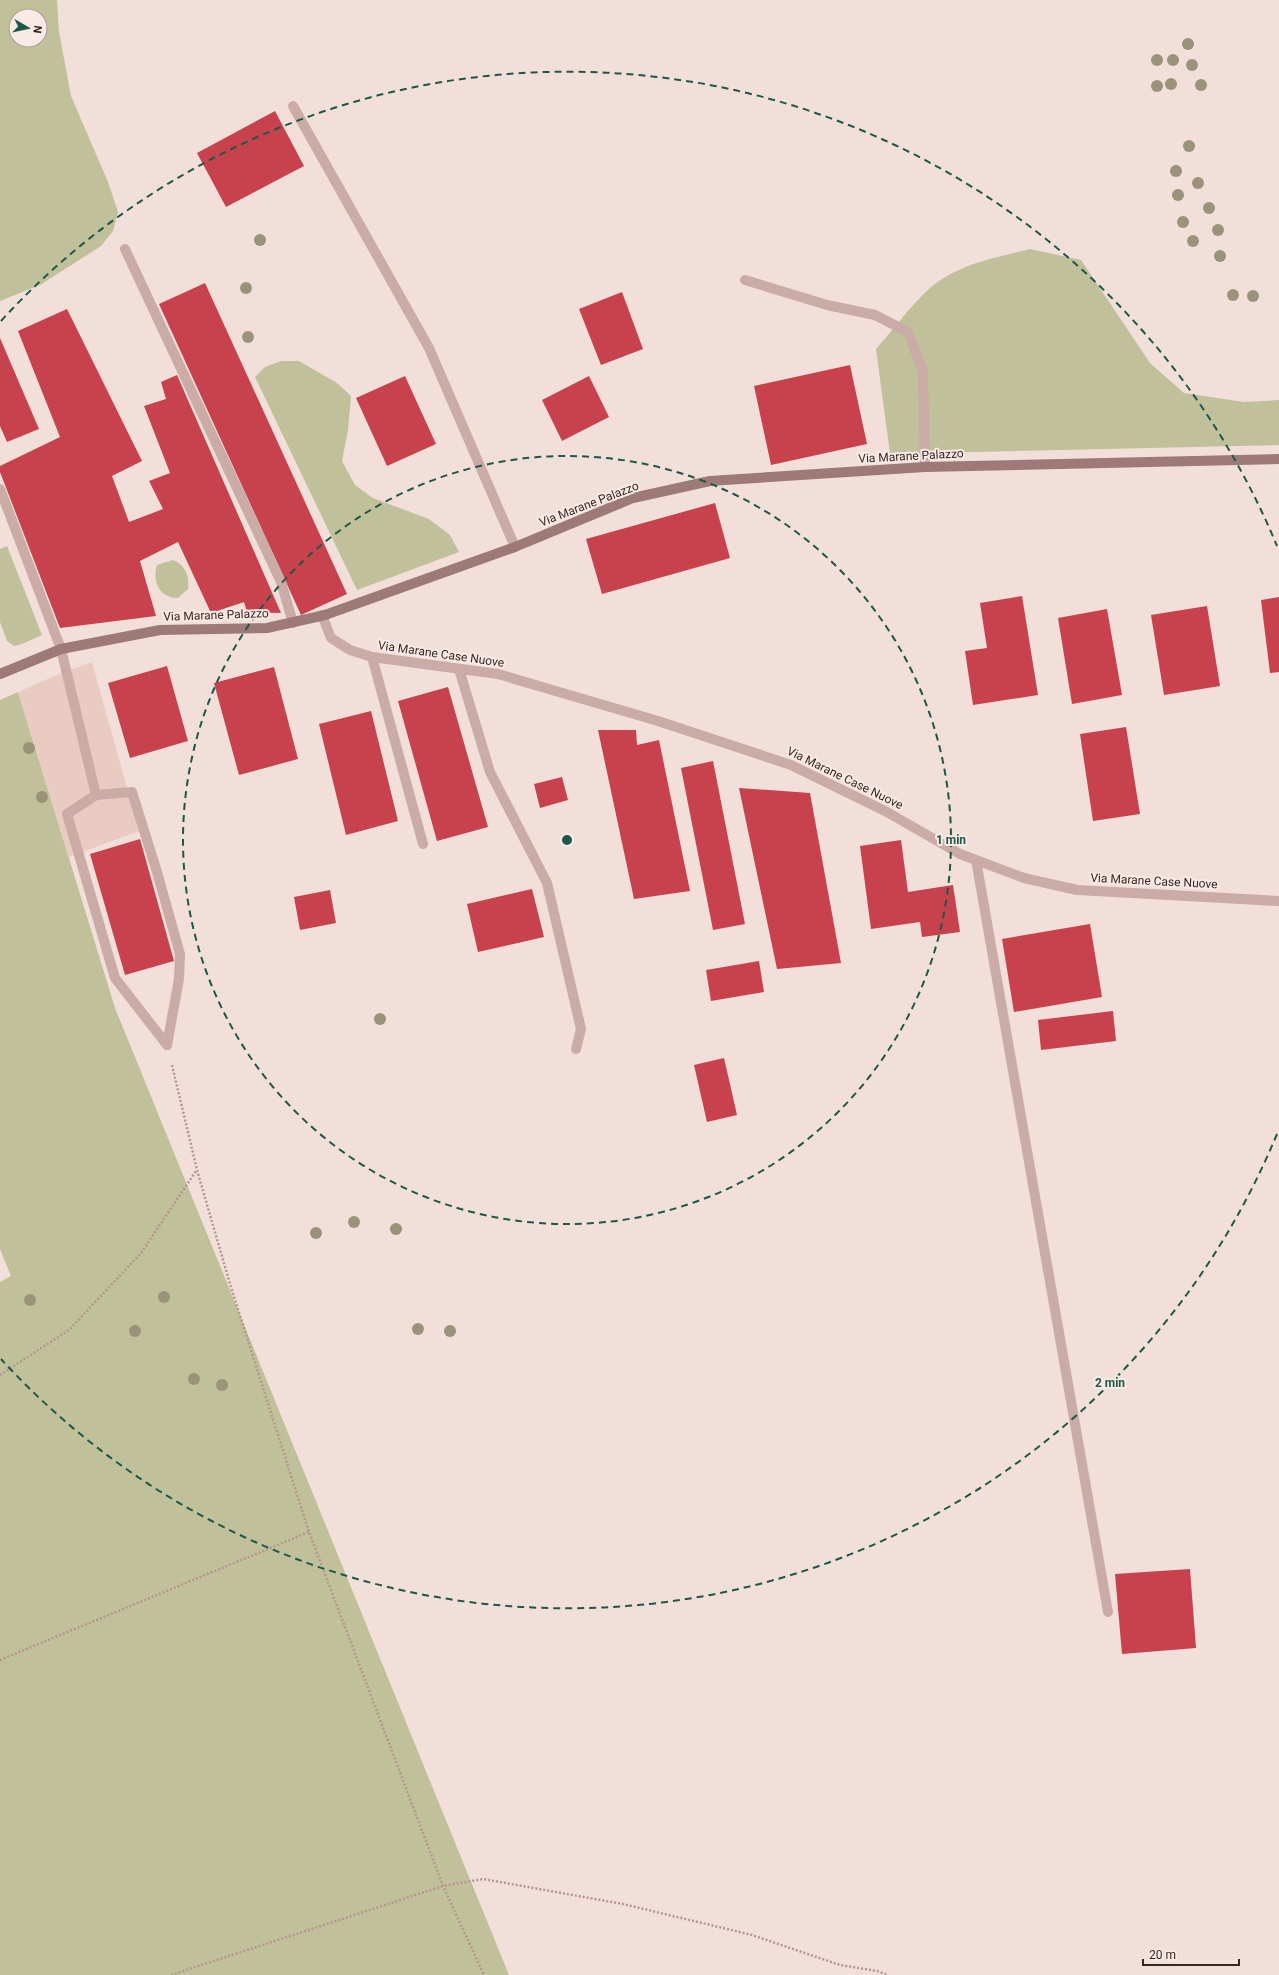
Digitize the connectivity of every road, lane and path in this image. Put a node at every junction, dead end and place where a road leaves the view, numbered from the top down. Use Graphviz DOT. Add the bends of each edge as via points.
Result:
graph roads {
  1 [pos="293,106"];
  2 [pos="126,249"];
  3 [pos="745,280"];
  4 [pos="1279,459"];
  5 [pos="925,467"];
  6 [pos="0,490"];
  7 [pos="515,547"];
  8 [pos="322,616"];
  9 [pos="293,622"];
  10 [pos="61,649"];
  11 [pos="372,657"];
  12 [pos="459,669"];
  13 [pos="0,674"];
  14 [pos="96,795"];
  15 [pos="423,844"];
  16 [pos="976,860"];
  17 [pos="1279,901"];
  18 [pos="167,1045"];
  19 [pos="576,1049"];
  20 [pos="197,1170"];
  21 [pos="0,1375"];
  22 [pos="309,1532"];
  23 [pos="1108,1612"];
  24 [pos="0,1660"];
  25 [pos="443,1886"];
  26 [pos="171,1975"];
  27 [pos="484,1975"];
  28 [pos="888,1975"];
  1 -- 7 [label="street" via="429,348"];
  2 -- 9 [label="street" via="280,582"];
  3 -- 5 [label="street" via="827,305 875,316 908,332 923,371"];
  4 -- 5 [label="main road, Via Marane Palazzo"];
  5 -- 7 [label="main road, Via Marane Palazzo" via="710,481 633,498"];
  6 -- 10 [label="street"];
  7 -- 8 [label="main road, Via Marane Palazzo"];
  8 -- 9 [label="main road, Via Marane Palazzo"];
  8 -- 11 [label="street, Via Marane Case Nuove" via="331,638 350,650"];
  9 -- 10 [label="main road, Via Marane Palazzo" via="267,628 160,630"];
  10 -- 13 [label="main road, Via Marane Palazzo"];
  10 -- 14 [label="street"];
  11 -- 12 [label="street, Via Marane Case Nuove"];
  11 -- 15 [label="street"];
  12 -- 16 [label="street, Via Marane Case Nuove" via="513,678 658,720 791,764 887,812 960,854"];
  12 -- 19 [label="street" via="490,772 547,882 581,1029"];
  14 -- 18 [label="street" via="67,814 115,978"];
  14 -- 18 [label="street" via="132,792 157,872 180,954 179,979"];
  16 -- 17 [label="street, Via Marane Case Nuove" via="1024,878 1077,890"];
  16 -- 23 [label="street"];
  18 -- 20 [label="path"];
  20 -- 21 [label="path" via="141,1253 69,1330"];
  20 -- 22 [label="path" via="230,1284"];
  22 -- 24 [label="path"];
  22 -- 25 [label="path"];
  25 -- 26 [label="path"];
  25 -- 27 [label="path"];
  25 -- 28 [label="path" via="484,1879 623,1904 752,1935 840,1965"];
}
